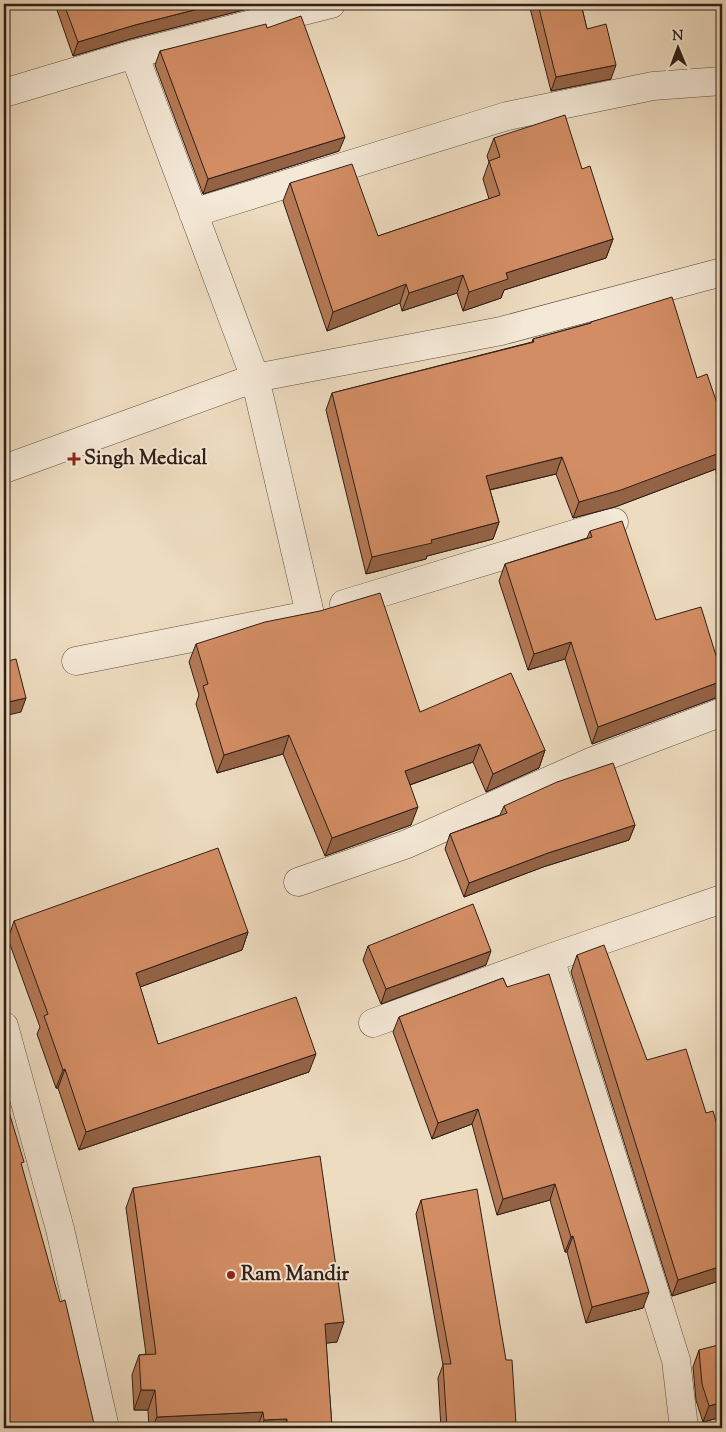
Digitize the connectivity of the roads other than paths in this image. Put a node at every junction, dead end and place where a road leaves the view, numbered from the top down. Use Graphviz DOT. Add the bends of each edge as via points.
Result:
graph roads {
  1 [pos="332,4"];
  2 [pos="134,54"];
  3 [pos="722,82"];
  4 [pos="4,93"];
  5 [pos="193,213"];
  6 [pos="722,272"];
  7 [pos="255,378"];
  8 [pos="4,469"];
  9 [pos="614,522"];
  10 [pos="310,614"];
  11 [pos="76,661"];
  12 [pos="722,712"];
  13 [pos="298,882"];
  14 [pos="722,899"];
  15 [pos="550,958"];
  16 [pos="373,1023"];
  17 [pos="4,1026"];
  18 [pos="105,1428"];
  19 [pos="684,1428"];
  1 -- 2 [label="street"];
  2 -- 4 [label="street"];
  2 -- 5 [label="street"];
  3 -- 5 [label="street" via="653,86 507,116"];
  5 -- 7 [label="street"];
  6 -- 7 [label="street" via="501,331"];
  7 -- 8 [label="street"];
  7 -- 10 [label="street"];
  9 -- 10 [label="street"];
  10 -- 11 [label="street"];
  12 -- 13 [label="street" via="593,761 407,844"];
  14 -- 15 [label="street"];
  15 -- 16 [label="street"];
  15 -- 19 [label="street" via="676,1360"];
  17 -- 18 [label="street" via="60,1229"];
}
